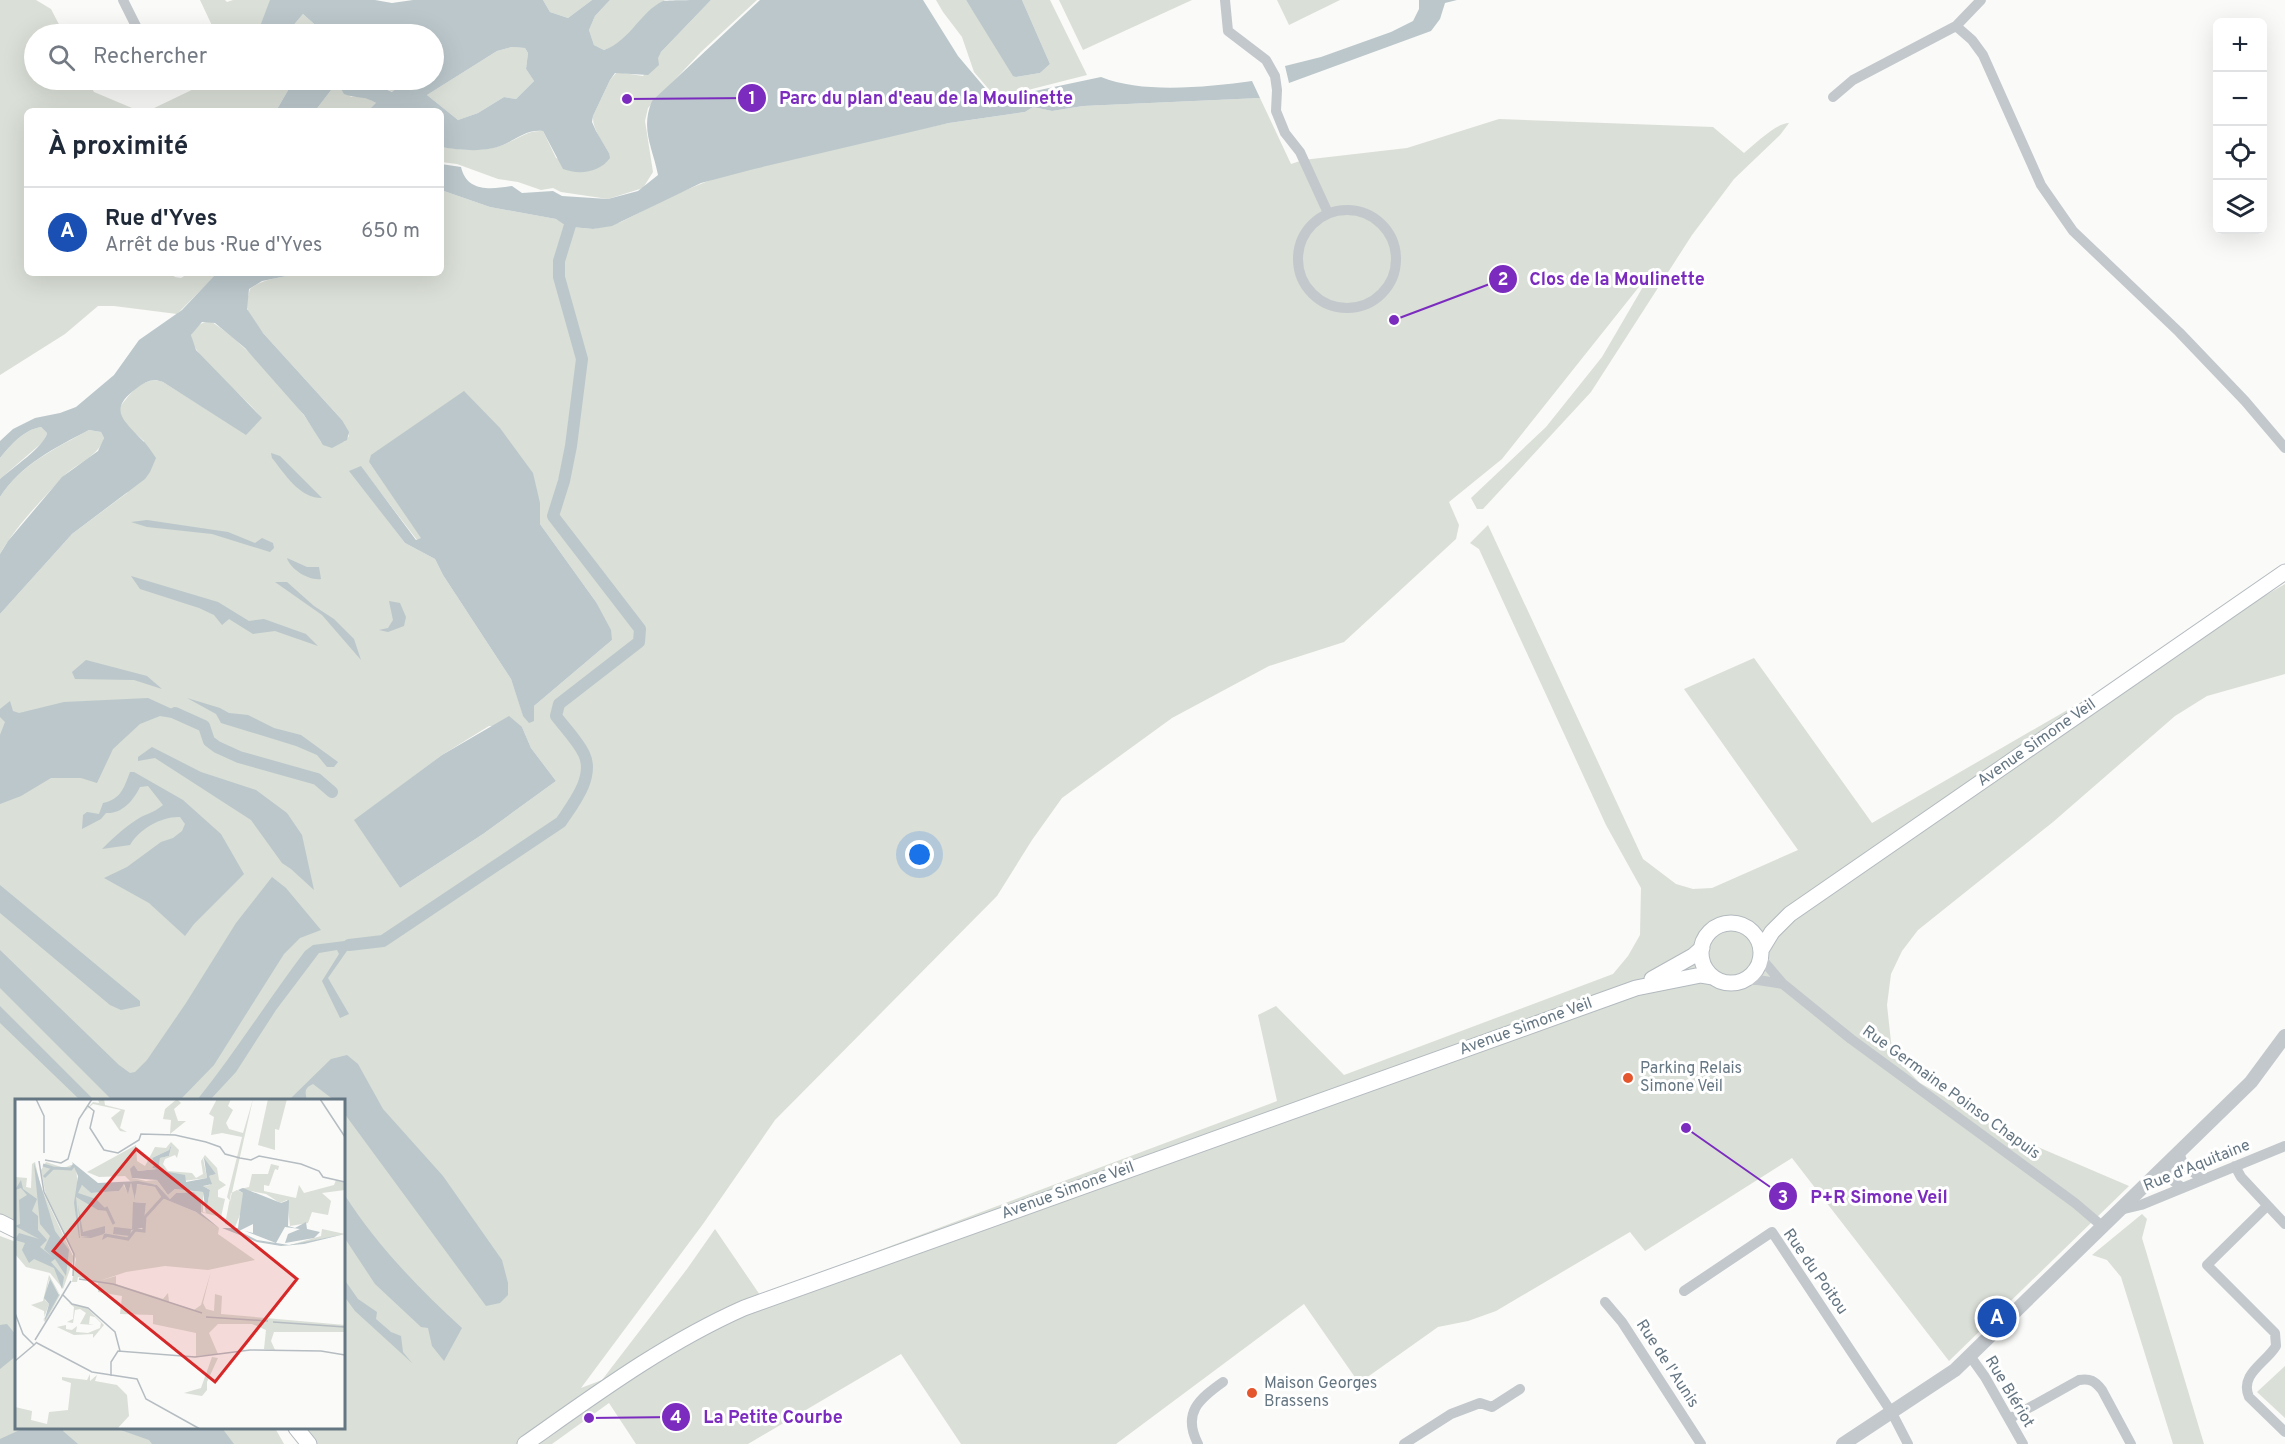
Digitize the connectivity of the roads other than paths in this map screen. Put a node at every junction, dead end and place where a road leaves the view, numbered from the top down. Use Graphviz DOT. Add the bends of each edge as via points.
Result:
graph roads {
  1 [pos="123,0"];
  2 [pos="1225,0"];
  3 [pos="1981,0"];
  4 [pos="134,24"];
  5 [pos="1956,26"];
  6 [pos="1833,98"];
  7 [pos="1328,213"];
  8 [pos="2285,448"];
  9 [pos="2285,572"];
  10 [pos="1790,914"];
  11 [pos="1745,927"];
  12 [pos="1702,948"];
  13 [pos="1760,954"];
  14 [pos="1713,976"];
  15 [pos="1743,980"];
  16 [pos="1783,984"];
  17 [pos="1636,988"];
  18 [pos="2285,1036"];
  19 [pos="2285,1146"];
  20 [pos="2179,1152"];
  21 [pos="2235,1166"];
  22 [pos="2165,1167"];
  23 [pos="2202,1179"];
  24 [pos="2183,1188"];
  25 [pos="2267,1206"];
  26 [pos="2120,1210"];
  27 [pos="0,1222"];
  28 [pos="2285,1224"];
  29 [pos="2102,1226"];
  30 [pos="15,1230"];
  31 [pos="1684,1290"];
  32 [pos="1605,1302"];
  33 [pos="1970,1356"];
  34 [pos="1223,1382"];
  35 [pos="1520,1389"];
  36 [pos="1892,1413"];
  37 [pos="2009,1419"];
  38 [pos="297,1429"];
  39 [pos="2285,1432"];
  40 [pos="309,1444"];
  41 [pos="525,1444"];
  42 [pos="1198,1444"];
  43 [pos="1405,1444"];
  44 [pos="1701,1444"];
  45 [pos="1843,1444"];
  46 [pos="1908,1444"];
  47 [pos="2023,1444"];
  48 [pos="2131,1444"];
  1 -- 4 [label="street"];
  2 -- 7 [label="street" via="1228,31 1266,60 1275,76 1276,111"];
  3 -- 5 [label="street"];
  5 -- 6 [label="street" via="1853,80"];
  5 -- 8 [label="street" via="1983,55 2041,185 2073,231 2179,332"];
  7 -- 7 [label="street" via="1311,225 1302,239 1298,263 1305,286 1331,306 1347,308 1370,303 1386,288 1396,268 1392,237 1370,214 1355,210"];
  9 -- 10 [label="main road, Avenue Simone Veil"];
  10 -- 11 [label="main road"];
  10 -- 13 [label="main road" via="1772,932"];
  11 -- 12 [label="main road" via="1731,923 1718,927 1707,936"];
  11 -- 13 [label="main road" via="1754,935"];
  12 -- 14 [label="main road" via="1704,966"];
  12 -- 17 [label="main road"];
  13 -- 15 [label="main road" via="1755,971"];
  13 -- 16 [label="street, Rue Germaine Poinso Chapuis"];
  14 -- 15 [label="main road" via="1726,982"];
  14 -- 17 [label="main road"];
  15 -- 16 [label="street"];
  16 -- 29 [label="street, Rue Germaine Poinso Chapuis"];
  17 -- 41 [label="main road, Avenue Simone Veil" via="744,1308 658,1352"];
  18 -- 20 [label="street" via="2251,1082"];
  19 -- 21 [label="street, Rue d'Aquitaine"];
  20 -- 22 [label="street"];
  20 -- 23 [label="street" via="2182,1164"];
  21 -- 23 [label="street, Rue d'Aquitaine"];
  21 -- 25 [label="street"];
  22 -- 24 [label="street" via="2169,1178"];
  22 -- 26 [label="street"];
  23 -- 24 [label="street, Rue d'Aquitaine"];
  24 -- 26 [label="street, Rue d'Aquitaine"];
  25 -- 28 [label="street"];
  25 -- 39 [label="street" via="2203,1266 2275,1333 2276,1347 2251,1373 2246,1390"];
  26 -- 29 [label="street"];
  27 -- 30 [label="main road"];
  29 -- 33 [label="street"];
  31 -- 36 [label="street, Rue du Poitou" via="1772,1232"];
  32 -- 44 [label="street, Rue de l'Aunis"];
  33 -- 36 [label="street"];
  33 -- 37 [label="street, Rue Blériot"];
  34 -- 42 [label="street" via="1194,1409 1191,1424"];
  35 -- 43 [label="street" via="1492,1407 1480,1403 1451,1414"];
  36 -- 45 [label="street"];
  36 -- 46 [label="street"];
  37 -- 47 [label="street, Rue Blériot"];
  37 -- 48 [label="street" via="2079,1380 2088,1379 2102,1390"];
  38 -- 40 [label="main road"];
}
